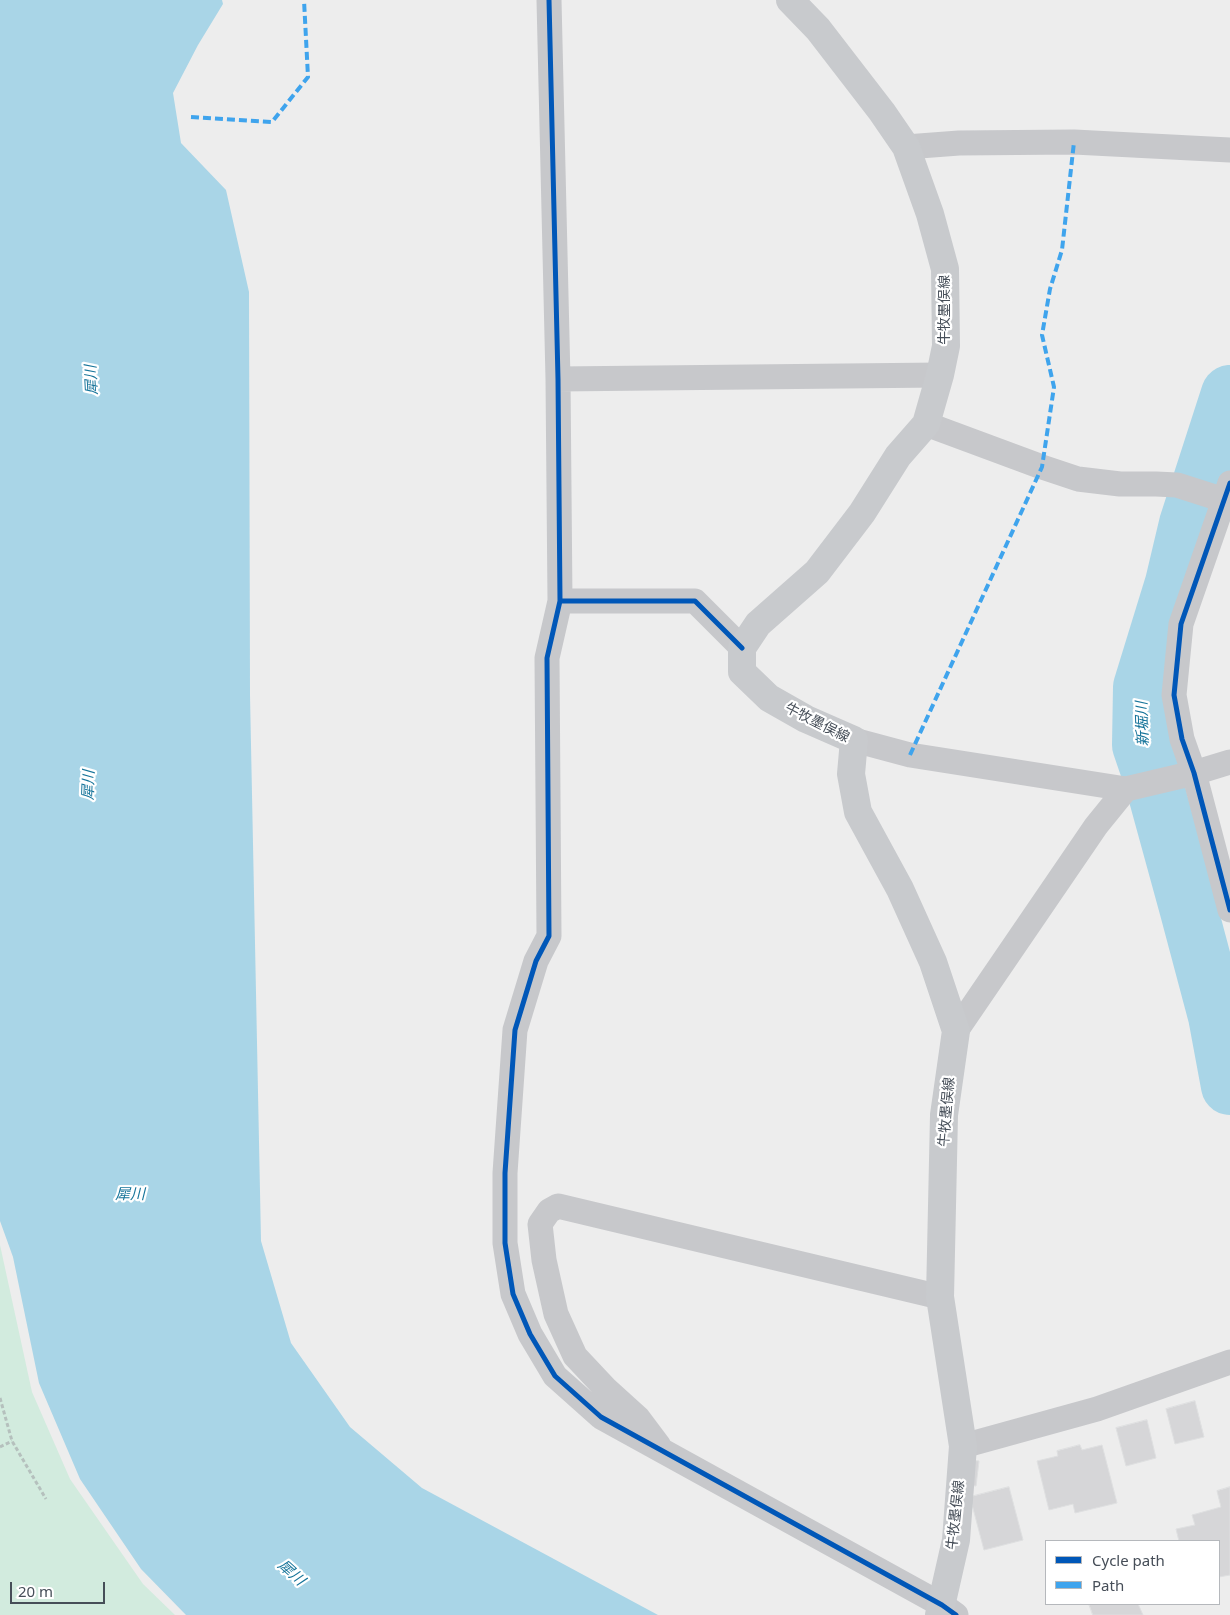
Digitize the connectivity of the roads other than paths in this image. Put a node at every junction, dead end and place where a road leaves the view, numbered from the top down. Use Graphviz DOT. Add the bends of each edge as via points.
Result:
graph roads {
  1 [pos="550,0"];
  2 [pos="790,0"];
  3 [pos="906,147"];
  4 [pos="1230,150"];
  5 [pos="940,375"];
  6 [pos="558,379"];
  7 [pos="926,424"];
  8 [pos="1223,493"];
  9 [pos="560,600"];
  10 [pos="742,648"];
  11 [pos="854,740"];
  12 [pos="1230,762"];
  13 [pos="1194,773"];
  14 [pos="1126,789"];
  15 [pos="1230,910"];
  16 [pos="956,1031"];
  17 [pos="940,1297"];
  18 [pos="1230,1362"];
  19 [pos="963,1446"];
  20 [pos="664,1452"];
  21 [pos="946,1612"];
  1 -- 6 [label="street"];
  2 -- 3 [label="main road, 牛牧墨俣線" via="818,29"];
  3 -- 4 [label="street" via="959,142 1074,142"];
  3 -- 5 [label="main road, 牛牧墨俣線" via="946,269 946,346"];
  5 -- 6 [label="street"];
  5 -- 7 [label="main road, 牛牧墨俣線"];
  6 -- 9 [label="street"];
  7 -- 8 [label="street" via="1078,479 1177,485"];
  7 -- 10 [label="main road, 牛牧墨俣線" via="898,456 862,513 817,572 758,624"];
  8 -- 13 [label="street" via="1182,624 1174,695 1182,740"];
  9 -- 10 [label="street" via="695,601"];
  9 -- 20 [label="street" via="547,658 549,936 536,961 515,1030 504,1173 505,1243 514,1294 530,1334 555,1376 601,1416"];
  10 -- 11 [label="main road, 牛牧墨俣線" via="742,672 769,698"];
  11 -- 14 [label="street" via="910,755"];
  11 -- 16 [label="main road, 牛牧墨俣線" via="851,774 858,812 913,917 933,962"];
  12 -- 13 [label="street"];
  13 -- 14 [label="street"];
  13 -- 15 [label="street"];
  14 -- 16 [label="street" via="1096,826"];
  16 -- 17 [label="main road, 牛牧墨俣線" via="944,1115"];
  17 -- 19 [label="main road, 牛牧墨俣線"];
  17 -- 20 [label="street" via="558,1206 549,1211 540,1224 544,1260 556,1314 575,1356 638,1418"];
  18 -- 19 [label="street" via="1097,1409"];
  19 -- 21 [label="main road, 牛牧墨俣線" via="956,1540"];
  20 -- 21 [label="street"];
}
